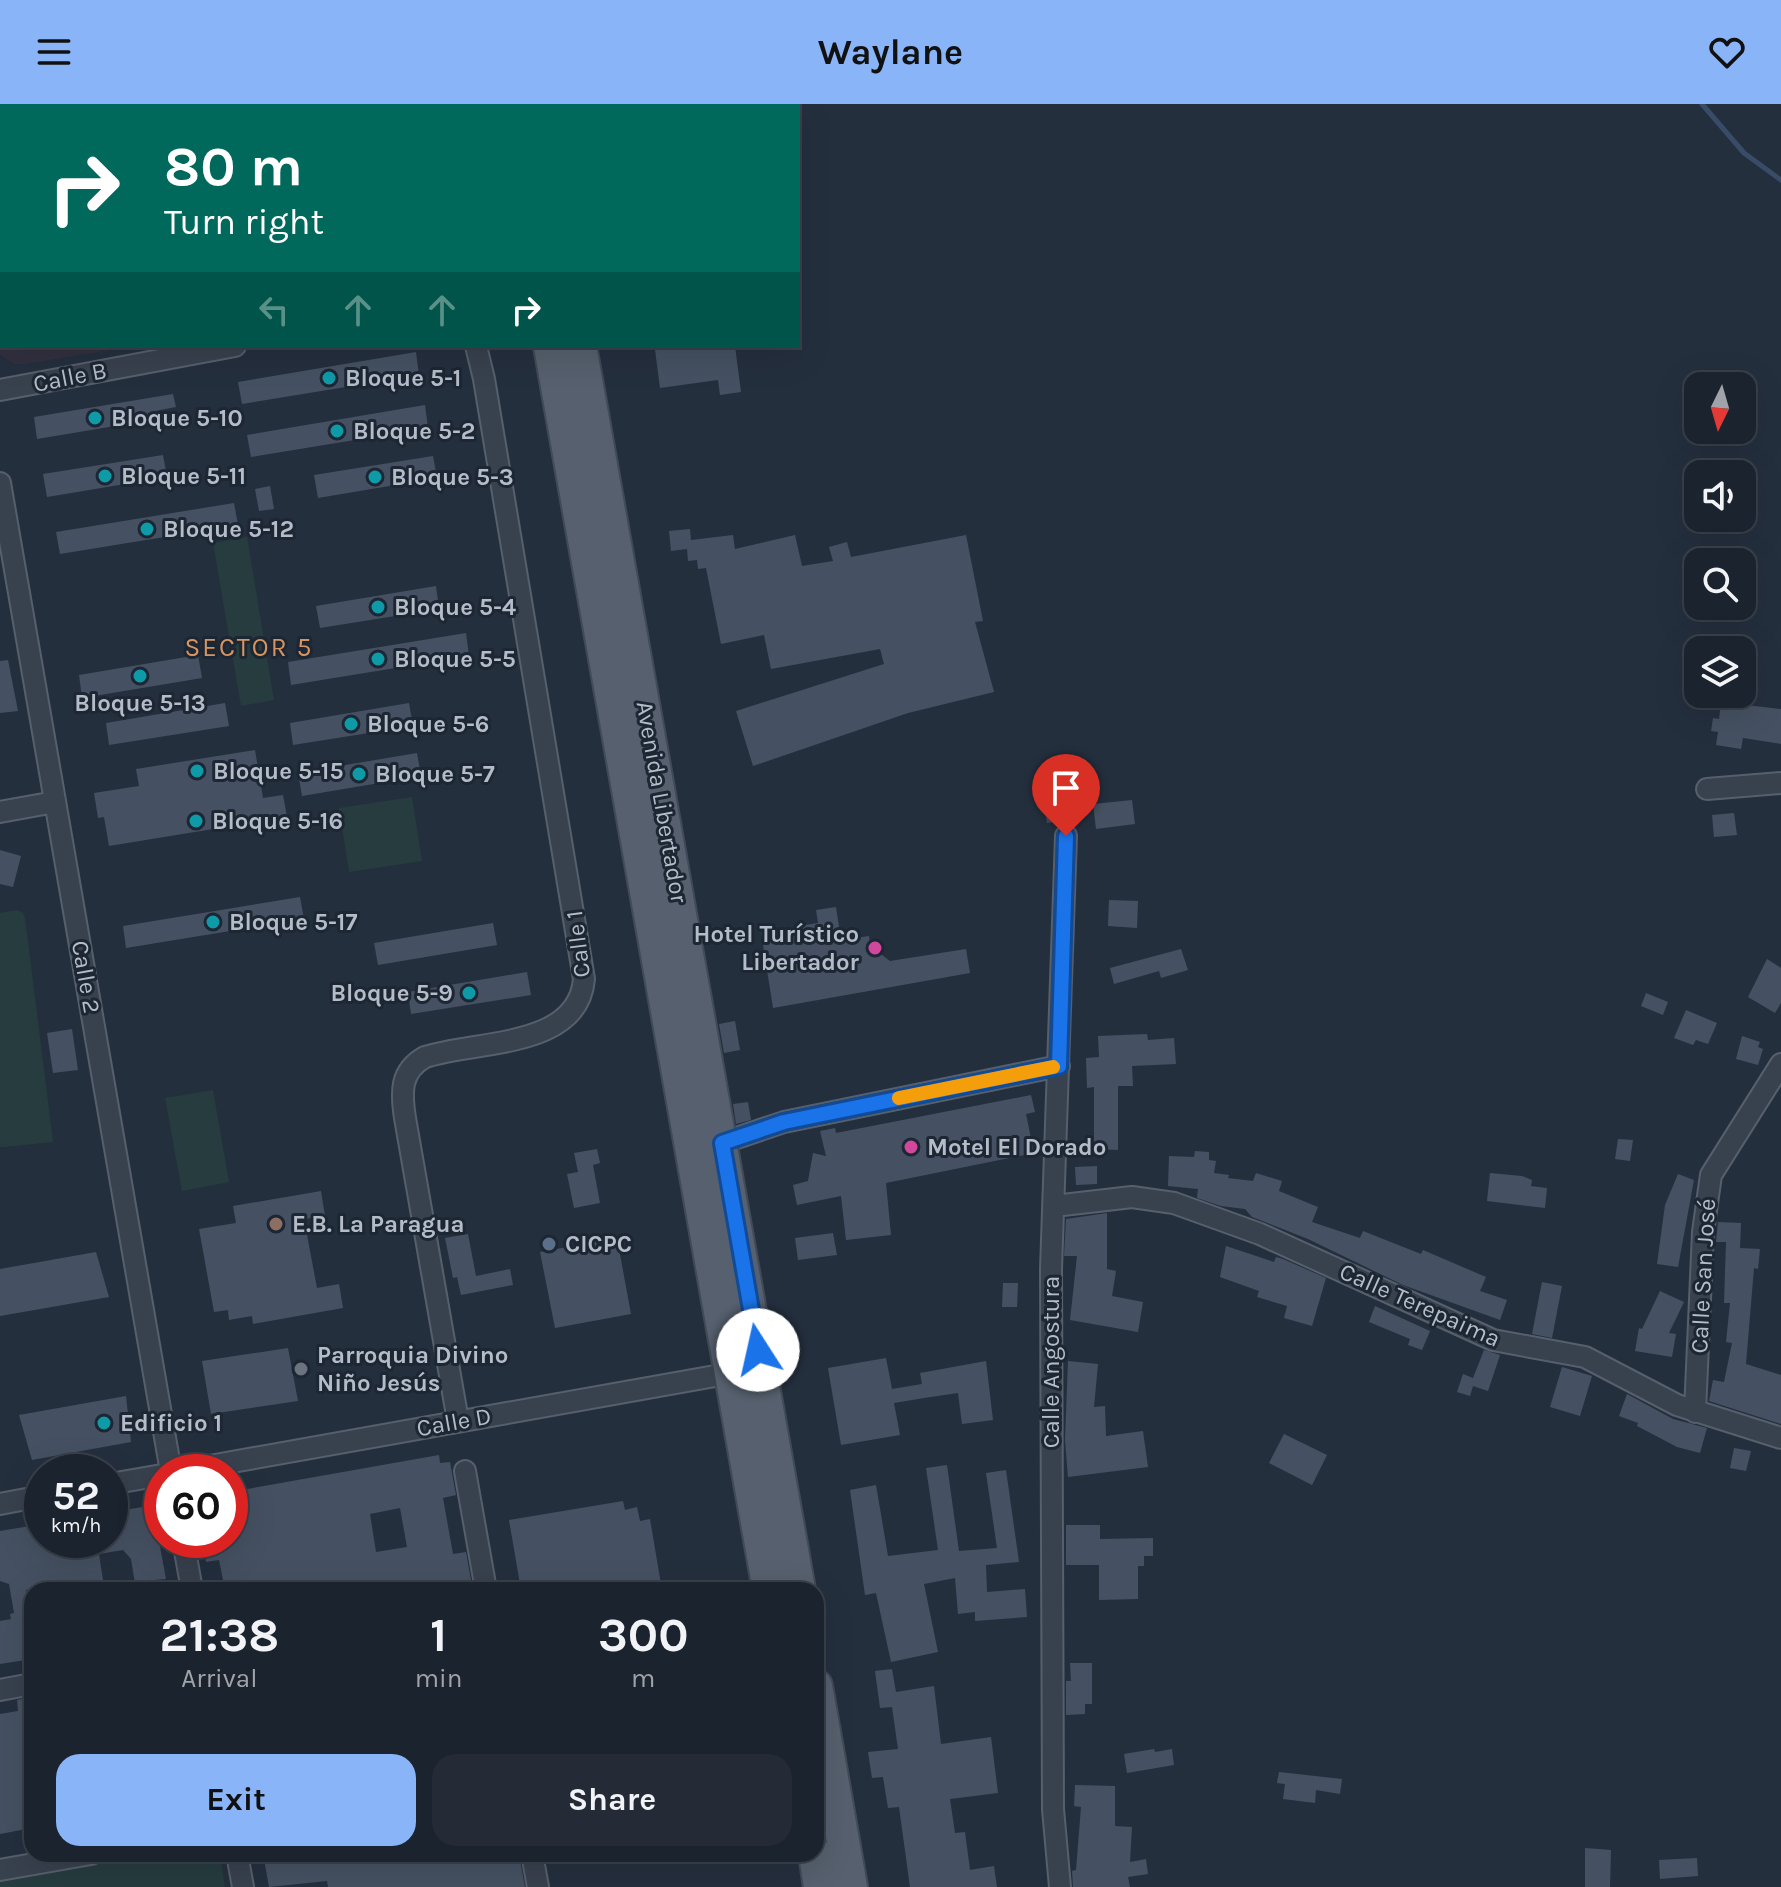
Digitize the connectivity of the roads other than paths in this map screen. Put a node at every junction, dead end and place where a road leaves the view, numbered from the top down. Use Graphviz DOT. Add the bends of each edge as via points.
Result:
graph roads {
  1 [pos="224,348"];
  2 [pos="476,348"];
  3 [pos="550,348"];
  4 [pos="580,348"];
  5 [pos="0,390"];
  6 [pos="0,483"];
  7 [pos="1781,783"];
  8 [pos="1707,789"];
  9 [pos="55,802"];
  10 [pos="0,812"];
  11 [pos="1066,836"];
  12 [pos="1781,1064"];
  13 [pos="1059,1066"];
  14 [pos="722,1143"];
  15 [pos="1054,1206"];
  16 [pos="747,1371"];
  17 [pos="1695,1412"];
  18 [pos="458,1421"];
  19 [pos="1781,1438"];
  20 [pos="171,1454"];
  21 [pos="248,1459"];
  22 [pos="465,1471"];
  23 [pos="24,1499"];
  24 [pos="0,1504"];
  25 [pos="186,1558"];
  26 [pos="191,1582"];
  27 [pos="485,1582"];
  28 [pos="768,1582"];
  29 [pos="797,1582"];
  30 [pos="24,1686"];
  31 [pos="0,1690"];
  32 [pos="824,1732"];
  33 [pos="46,1862"];
  34 [pos="238,1862"];
  35 [pos="533,1862"];
  36 [pos="816,1862"];
  37 [pos="0,1870"];
  38 [pos="243,1887"];
  39 [pos="538,1887"];
  40 [pos="820,1887"];
  41 [pos="851,1887"];
  42 [pos="1060,1887"];
  1 -- 5 [label="street, Calle B"];
  2 -- 18 [label="street, Calle 1" via="584,979 575,1009 557,1026 425,1057 404,1077 405,1118"];
  3 -- 16 [label="main road, Avenida Libertador"];
  4 -- 14 [label="main road, Avenida Libertador"];
  6 -- 9 [label="street, Calle 2"];
  7 -- 8 [label="street"];
  9 -- 10 [label="street"];
  9 -- 20 [label="street, Calle 2"];
  11 -- 13 [label="street, Calle Angostura"];
  12 -- 17 [label="street, Calle San José" via="1711,1175 1703,1232"];
  13 -- 14 [label="street" via="784,1122"];
  13 -- 15 [label="street, Calle Angostura"];
  14 -- 16 [label="main road, Avenida Libertador"];
  15 -- 17 [label="street, Calle Terepaima" via="1132,1197 1174,1203 1260,1234 1493,1340 1585,1357"];
  15 -- 42 [label="street, Calle Angostura" via="1053,1809"];
  16 -- 18 [label="street, Calle D"];
  16 -- 28 [label="main road, Avenida Libertador"];
  16 -- 29 [label="main road, Avenida Libertador"];
  17 -- 19 [label="street, Calle Terepaima"];
  18 -- 21 [label="street, Calle D"];
  22 -- 27 [label="street"];
  23 -- 24 [label="street"];
  25 -- 26 [label="street"];
  30 -- 31 [label="street"];
  32 -- 41 [label="main road"];
  33 -- 37 [label="street"];
  34 -- 38 [label="street"];
  35 -- 39 [label="street"];
  36 -- 40 [label="main road"];
}
